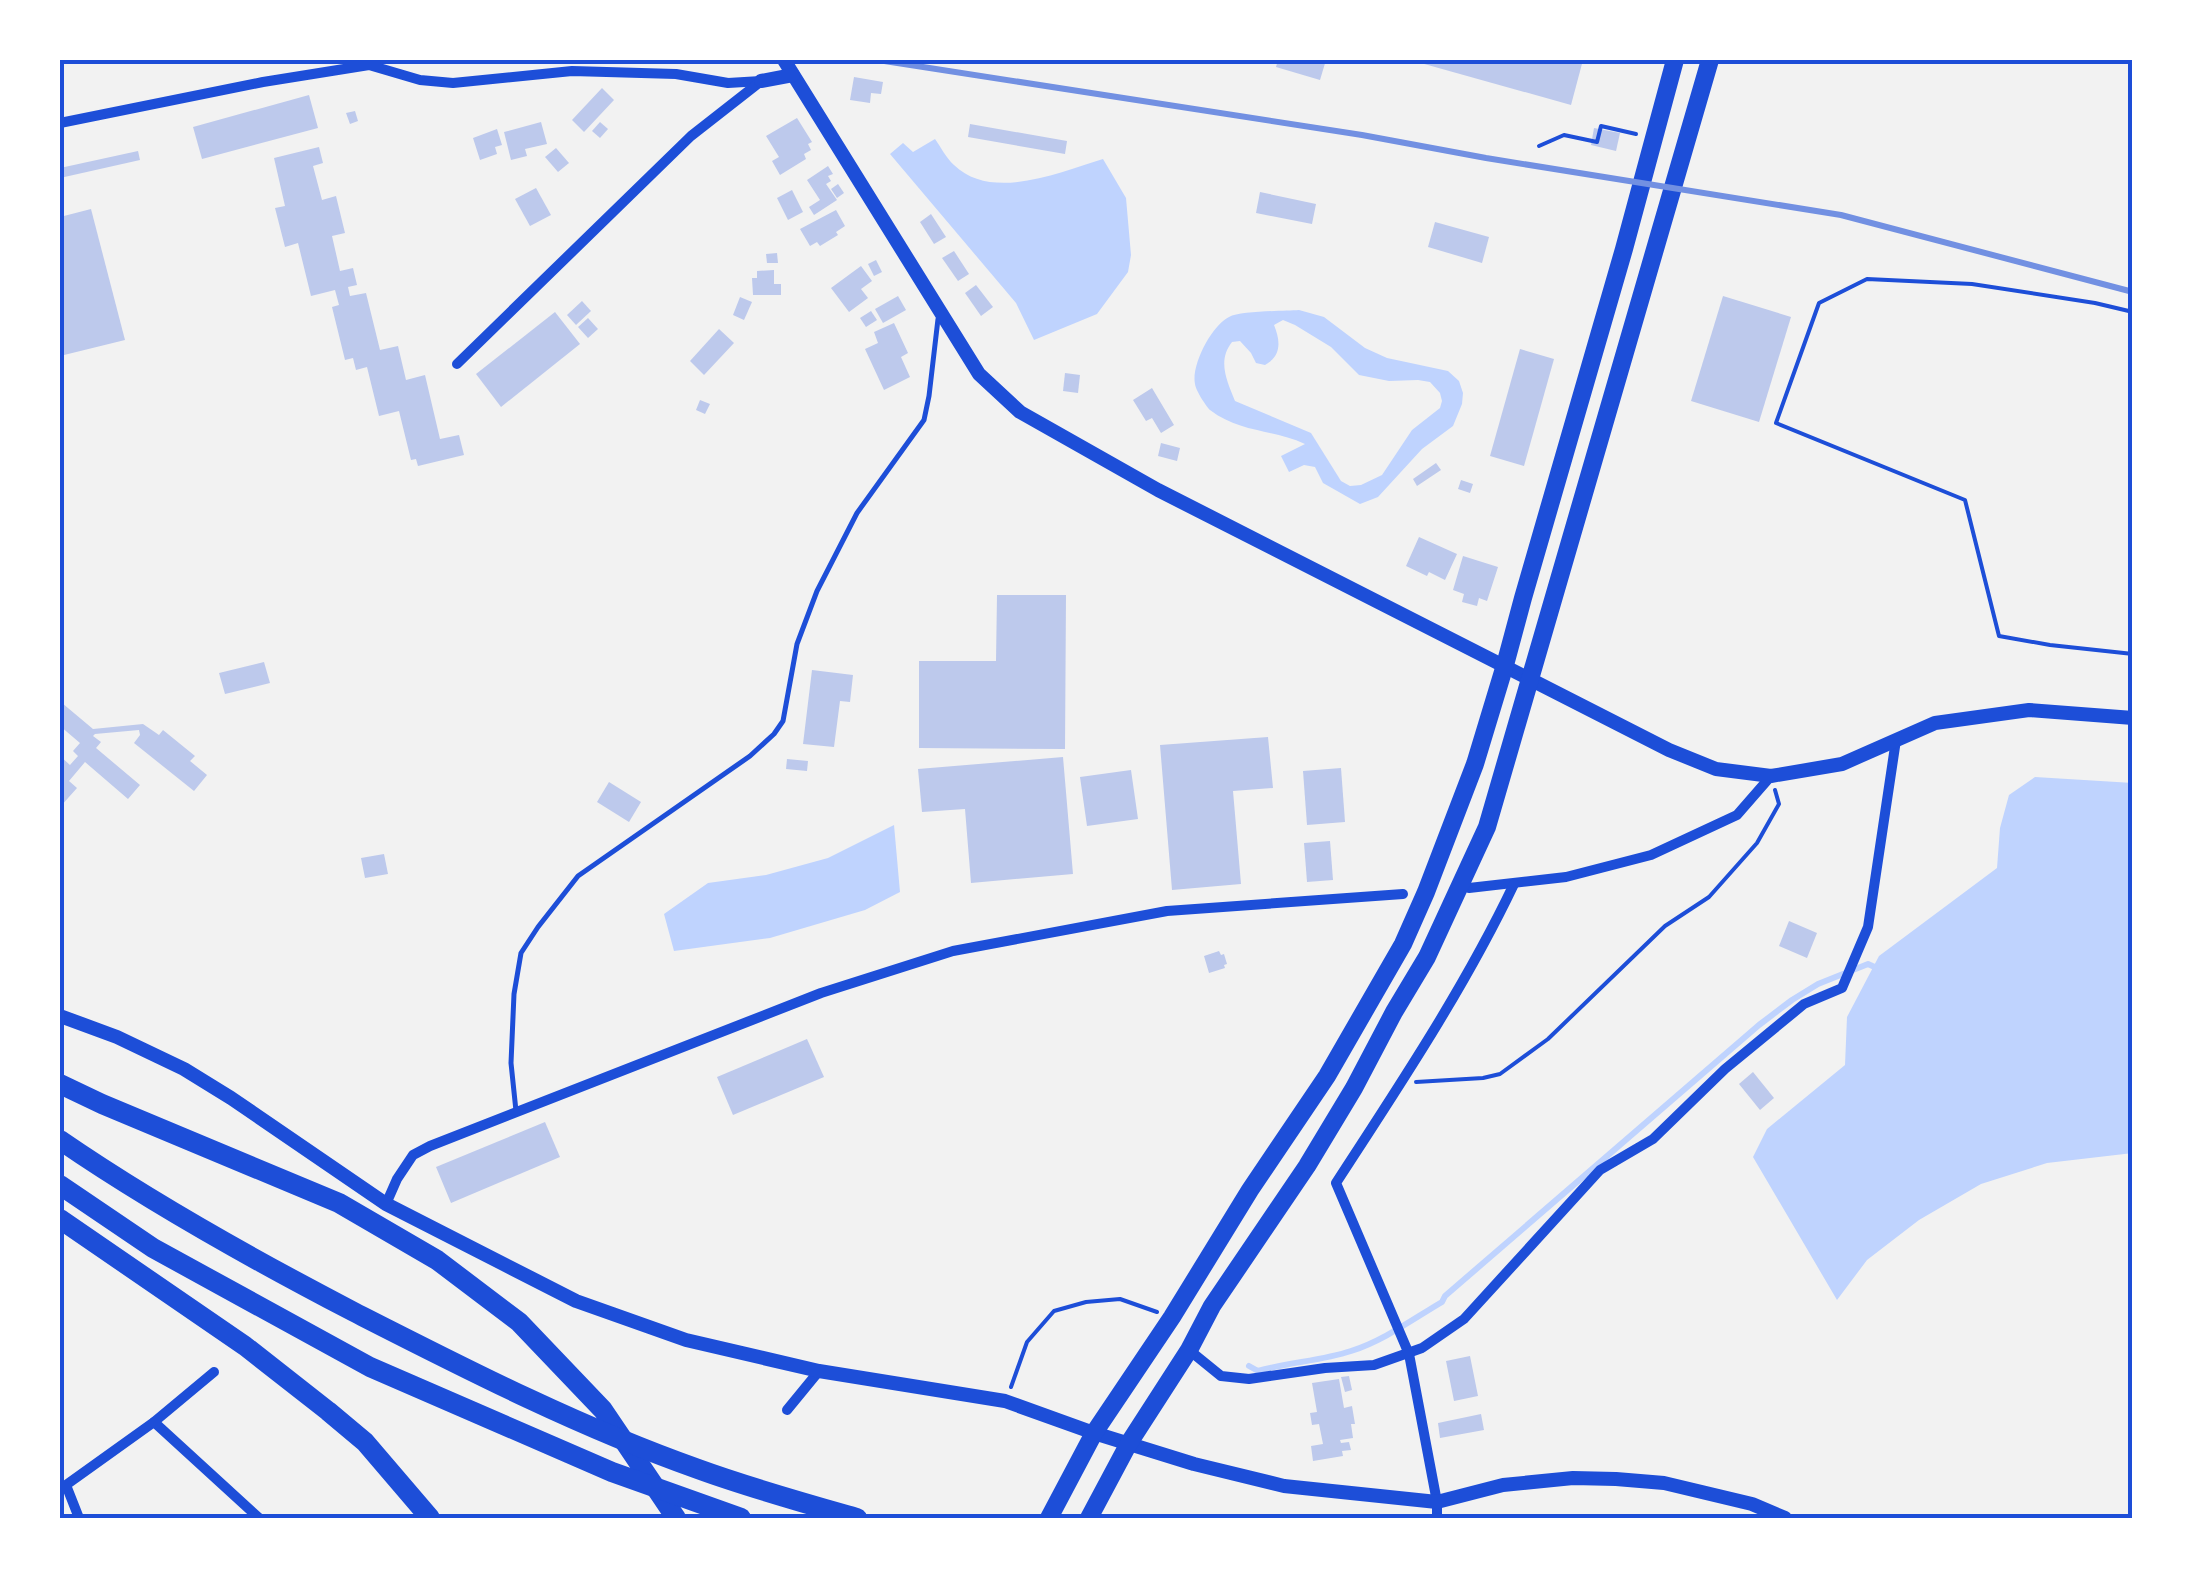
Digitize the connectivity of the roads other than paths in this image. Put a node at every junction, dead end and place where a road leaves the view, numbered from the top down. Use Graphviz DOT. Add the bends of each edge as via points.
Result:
graph roads {
  1 [pos="784,60"];
  2 [pos="1675,60"];
  3 [pos="1710,60"];
  4 [pos="793,75"];
  5 [pos="761,81"];
  6 [pos="60,123"];
  7 [pos="939,311"];
  8 [pos="457,364"];
  9 [pos="1505,666"];
  10 [pos="1532,679"];
  11 [pos="2133,718"];
  12 [pos="1896,740"];
  13 [pos="1771,776"];
  14 [pos="1514,884"];
  15 [pos="1469,888"];
  16 [pos="1403,894"];
  17 [pos="60,1016"];
  18 [pos="60,1084"];
  19 [pos="516,1111"];
  20 [pos="60,1140"];
  21 [pos="60,1185"];
  22 [pos="386,1204"];
  23 [pos="60,1219"];
  24 [pos="1189,1350"];
  25 [pos="1410,1354"];
  26 [pos="820,1371"];
  27 [pos="214,1372"];
  28 [pos="787,1410"];
  29 [pos="154,1422"];
  30 [pos="1094,1433"];
  31 [pos="1130,1444"];
  32 [pos="63,1486"];
  33 [pos="1436,1502"];
  34 [pos="79,1518"];
  35 [pos="259,1518"];
  36 [pos="430,1518"];
  37 [pos="676,1518"];
  38 [pos="741,1518"];
  39 [pos="857,1518"];
  40 [pos="1050,1518"];
  41 [pos="1090,1518"];
  42 [pos="1437,1518"];
  43 [pos="1785,1518"];
  1 -- 4 [label="street"];
  2 -- 9 [label="main road"];
  3 -- 10 [label="main road"];
  4 -- 5 [label="street"];
  4 -- 7 [label="street"];
  5 -- 6 [label="street" via="572,71 453,83 369,65"];
  5 -- 8 [label="street" via="691,136"];
  7 -- 9 [label="street" via="980,374 1020,412 1158,490"];
  7 -- 19 [label="lane" via="924,420 857,513 818,591 797,644 783,721 750,756 578,876 521,953 511,1064"];
  9 -- 10 [label="street"];
  9 -- 30 [label="main road" via="1446,843 1403,944 1327,1076"];
  10 -- 13 [label="street" via="1668,750 1716,769"];
  10 -- 24 [label="main road" via="1487,827 1427,957 1316,1150"];
  11 -- 12 [label="street" via="2028,710 1935,724"];
  12 -- 13 [label="street" via="1842,764"];
  12 -- 25 [label="street" via="1868,927 1842,988 1804,1004 1653,1139 1600,1170 1464,1320"];
  13 -- 14 [label="street" via="1738,815 1651,855"];
  14 -- 15 [label="street"];
  14 -- 25 [label="street" via="1487,940 1336,1183"];
  16 -- 19 [label="street" via="1167,911 953,951 821,993"];
  17 -- 22 [label="street" via="184,1069"];
  18 -- 37 [label="highway" via="338,1203 437,1260 518,1322 603,1410"];
  19 -- 22 [label="street" via="413,1155"];
  20 -- 39 [label="highway" via="288,1278 475,1374 696,1469"];
  21 -- 38 [label="highway" via="153,1248 370,1367 612,1472"];
  22 -- 26 [label="street" via="576,1301 686,1340"];
  23 -- 36 [label="highway" via="328,1411"];
  24 -- 25 [label="street" via="1221,1376 1249,1380 1374,1365"];
  24 -- 31 [label="main road"];
  25 -- 33 [label="street"];
  26 -- 28 [label="street"];
  26 -- 30 [label="street" via="1006,1401"];
  27 -- 29 [label="street"];
  29 -- 32 [label="street"];
  29 -- 35 [label="street"];
  30 -- 31 [label="street"];
  30 -- 40 [label="main road"];
  31 -- 33 [label="street" via="1284,1486"];
  31 -- 41 [label="main road"];
  32 -- 34 [label="street"];
  33 -- 42 [label="street"];
  33 -- 43 [label="street" via="1503,1485 1616,1479 1752,1504"];
}
